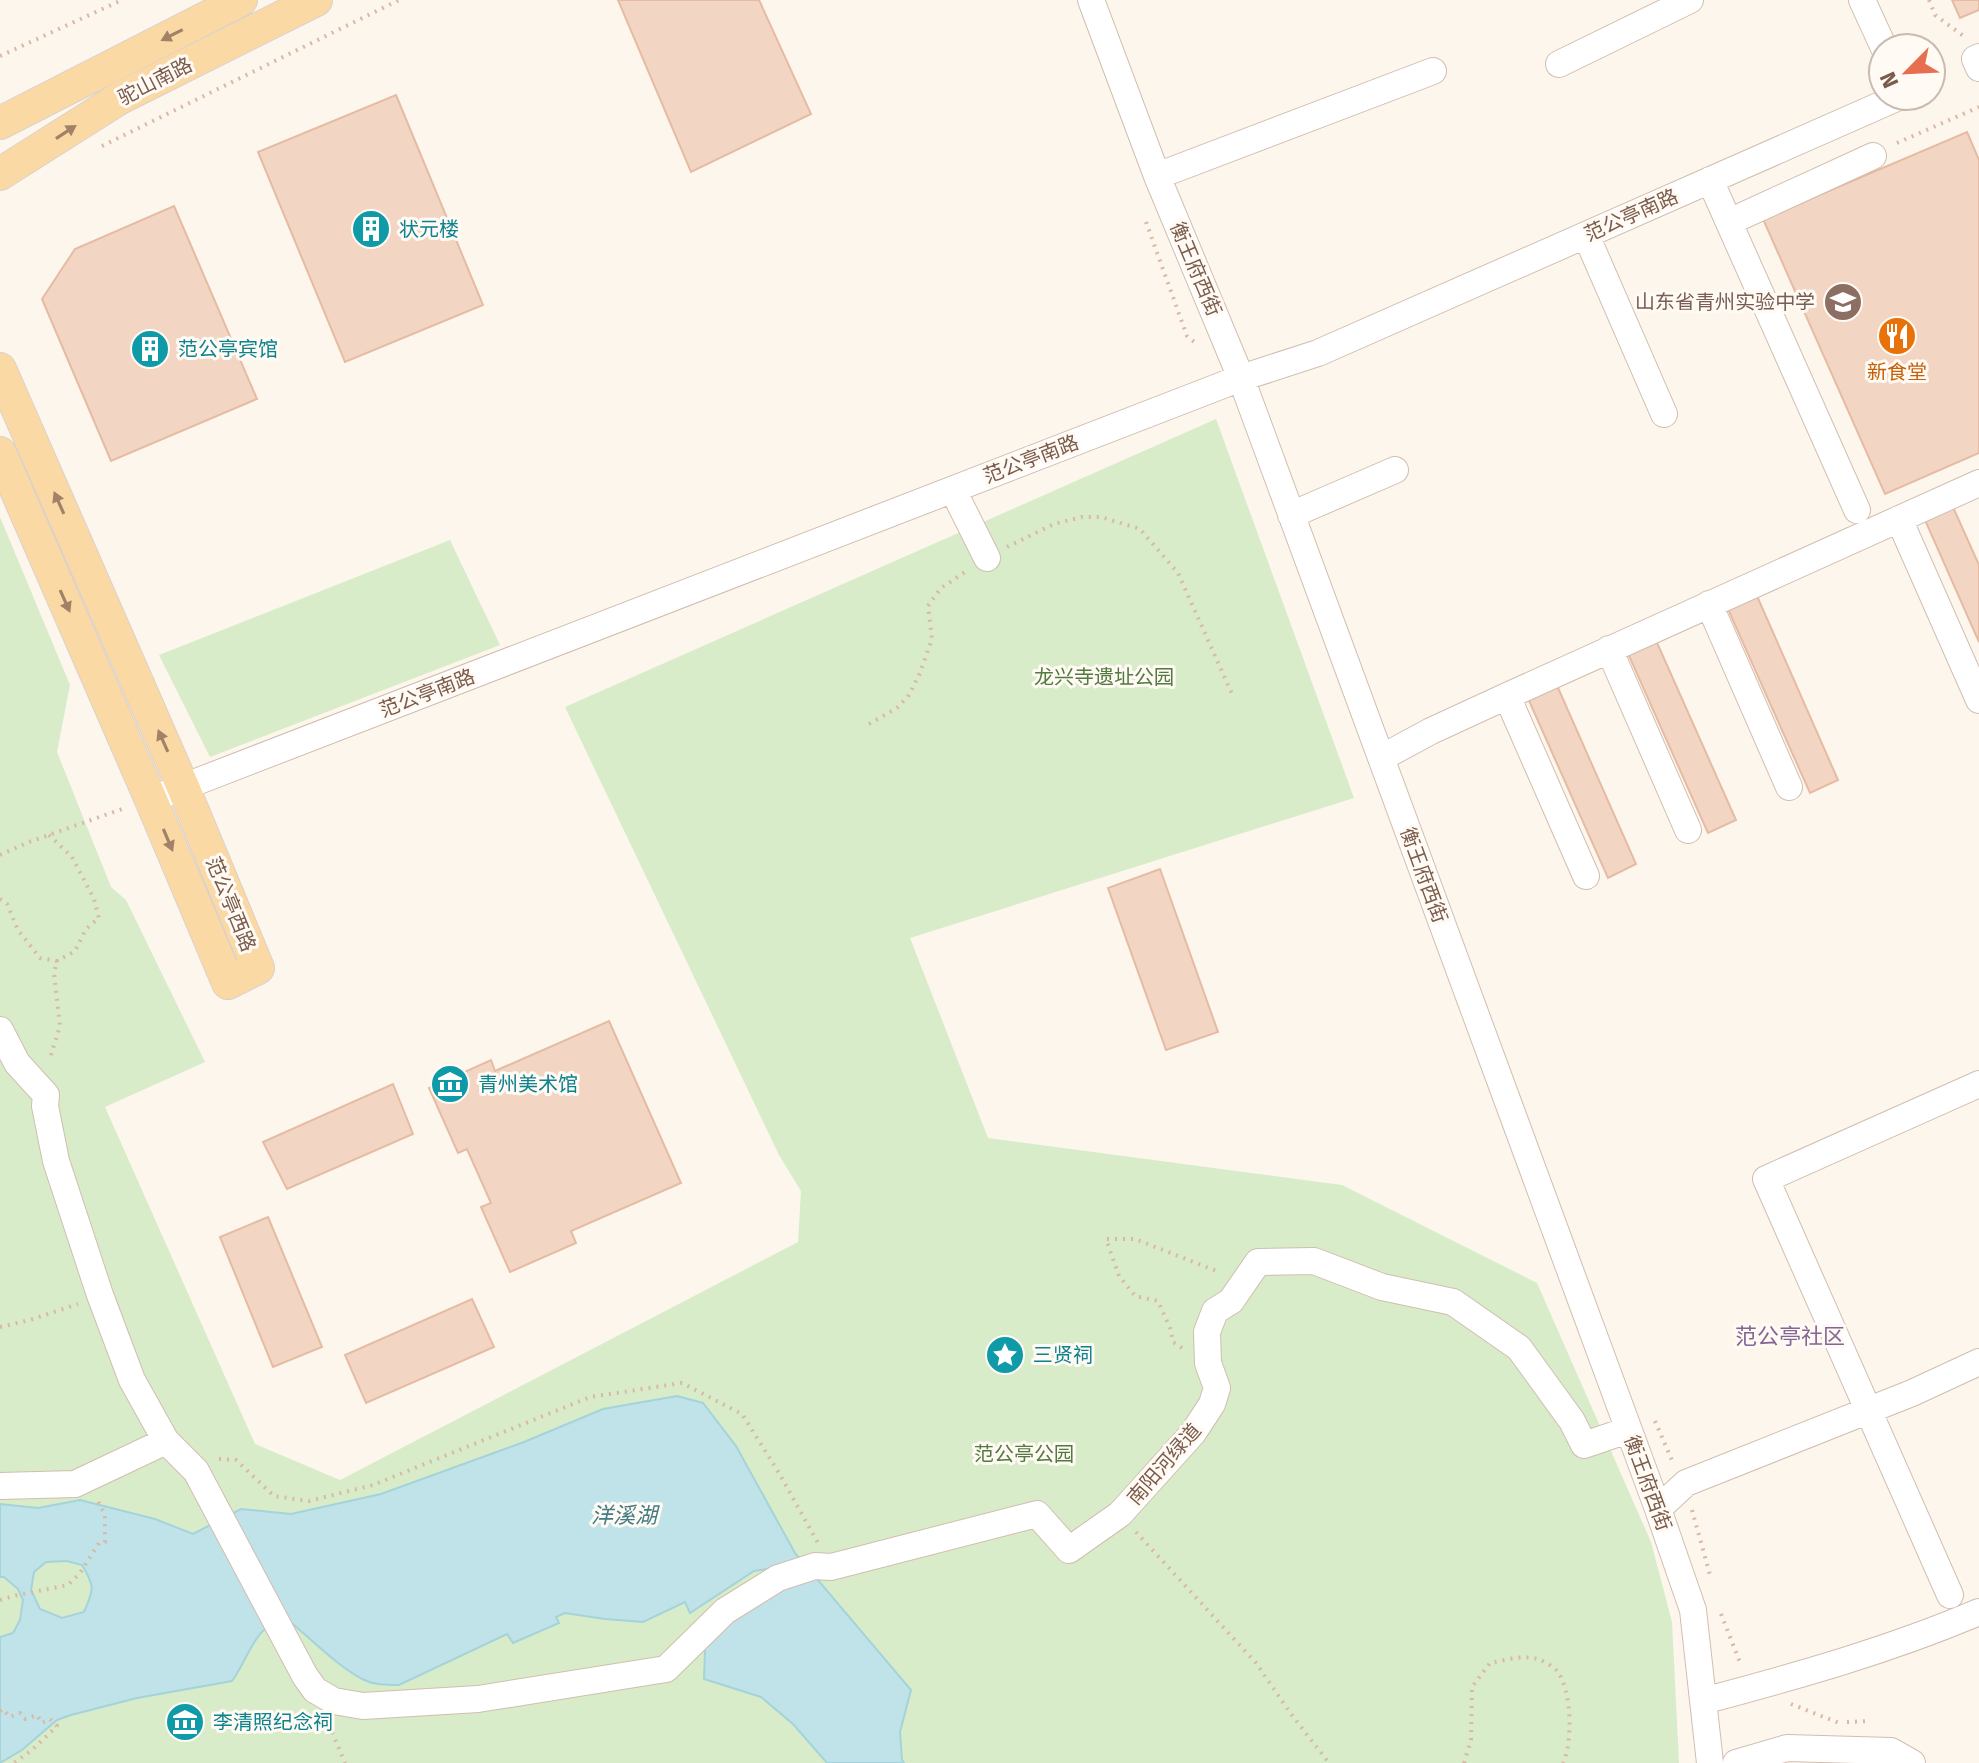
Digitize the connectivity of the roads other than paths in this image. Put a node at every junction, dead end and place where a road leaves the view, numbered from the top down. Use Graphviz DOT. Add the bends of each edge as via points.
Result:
graph roads {
  1 [pos="241,0"];
  2 [pos="316,0"];
  3 [pos="1091,0"];
  4 [pos="1690,0"];
  5 [pos="1862,0"];
  6 [pos="1877,32"];
  7 [pos="1559,64"];
  8 [pos="1433,71"];
  9 [pos="1867,111"];
  10 [pos="0,123"];
  11 [pos="1873,156"];
  12 [pos="0,174"];
  13 [pos="1157,176"];
  14 [pos="1710,180"];
  15 [pos="1729,222"];
  16 [pos="1586,235"];
  17 [pos="0,369"];
  18 [pos="1241,378"];
  19 [pos="1664,414"];
  20 [pos="0,453"];
  21 [pos="1395,470"];
  22 [pos="1979,483"];
  23 [pos="953,490"];
  24 [pos="10,502"];
  25 [pos="1857,510"];
  26 [pos="1291,515"];
  27 [pos="1899,519"];
  28 [pos="987,558"];
  29 [pos="1709,604"];
  30 [pos="1609,649"];
  31 [pos="1507,696"];
  32 [pos="1979,700"];
  33 [pos="1381,758"];
  34 [pos="183,787"];
  35 [pos="1789,787"];
  36 [pos="151,800"];
  37 [pos="1688,830"];
  38 [pos="1586,876"];
  39 [pos="0,1030"];
  40 [pos="1979,1084"];
  41 [pos="1979,1362"];
  42 [pos="1869,1410"];
  43 [pos="1628,1430"];
  44 [pos="181,1456"];
  45 [pos="0,1486"];
  46 [pos="1658,1509"];
  47 [pos="1950,1595"];
  48 [pos="1979,1612"];
  49 [pos="1703,1701"];
  50 [pos="1710,1763"];
  51 [pos="1736,1763"];
  52 [pos="1912,1763"];
  1 -- 10 [label="main road, 驼山南路, one-way"];
  12 -- 2 [label="main road, 驼山南路, one-way" via="120,98"];
  3 -- 13 [label="street, 衡王府西街"];
  4 -- 7 [label="street"];
  5 -- 6 [label="street"];
  8 -- 13 [label="street"];
  9 -- 14 [label="street, 范公亭南路"];
  11 -- 15 [label="street"];
  13 -- 18 [label="street, 衡王府西街"];
  14 -- 15 [label="street"];
  14 -- 16 [label="street, 范公亭南路"];
  15 -- 25 [label="street"];
  16 -- 18 [label="street, 范公亭南路" via="1318,353"];
  16 -- 19 [label="street"];
  34 -- 17 [label="main road, 范公亭西路, one-way"];
  18 -- 23 [label="street, 范公亭南路"];
  18 -- 26 [label="street, 衡王府西街"];
  20 -- 24 [label="main road, 范公亭西路"];
  21 -- 26 [label="street"];
  22 -- 27 [label="street"];
  23 -- 28 [label="street"];
  23 -- 34 [label="street, 范公亭南路"];
  24 -- 36 [label="main road, 范公亭西路, one-way"];
  26 -- 33 [label="street, 衡王府西街"];
  27 -- 29 [label="street"];
  27 -- 32 [label="street"];
  29 -- 30 [label="street"];
  29 -- 35 [label="street"];
  30 -- 31 [label="street"];
  30 -- 37 [label="street"];
  31 -- 33 [label="street"];
  31 -- 38 [label="street"];
  33 -- 43 [label="street, 衡王府西街"];
  34 -- 36 [label="street, 范公亭南路"];
  36 -- 34 [label="main road, 范公亭西路, one-way" via="228,983 258,968"];
  39 -- 44 [label="street, 南阳河绿道" via="17,1063 46,1095 56,1161 100,1295 132,1380"];
  40 -- 42 [label="street" via="1766,1179"];
  41 -- 42 [label="street"];
  42 -- 46 [label="street" via="1686,1483"];
  42 -- 47 [label="street"];
  43 -- 44 [label="street, 南阳河绿道" via="1584,1445 1519,1348 1453,1302 1382,1287 1314,1261 1258,1262 1231,1301 1215,1311 1207,1332 1208,1363 1217,1388 1193,1433 1120,1514 1069,1550 1037,1514 778,1578 725,1611 666,1669 478,1699 363,1706 334,1701 315,1690"];
  43 -- 46 [label="street, 衡王府西街"];
  44 -- 45 [label="street" via="75,1484"];
  46 -- 49 [label="street, 衡王府西街" via="1693,1610"];
  48 -- 49 [label="street" via="1807,1674"];
  49 -- 50 [label="street, 衡王府西街"];
  51 -- 52 [label="street" via="1787,1748 1891,1751"];
}
